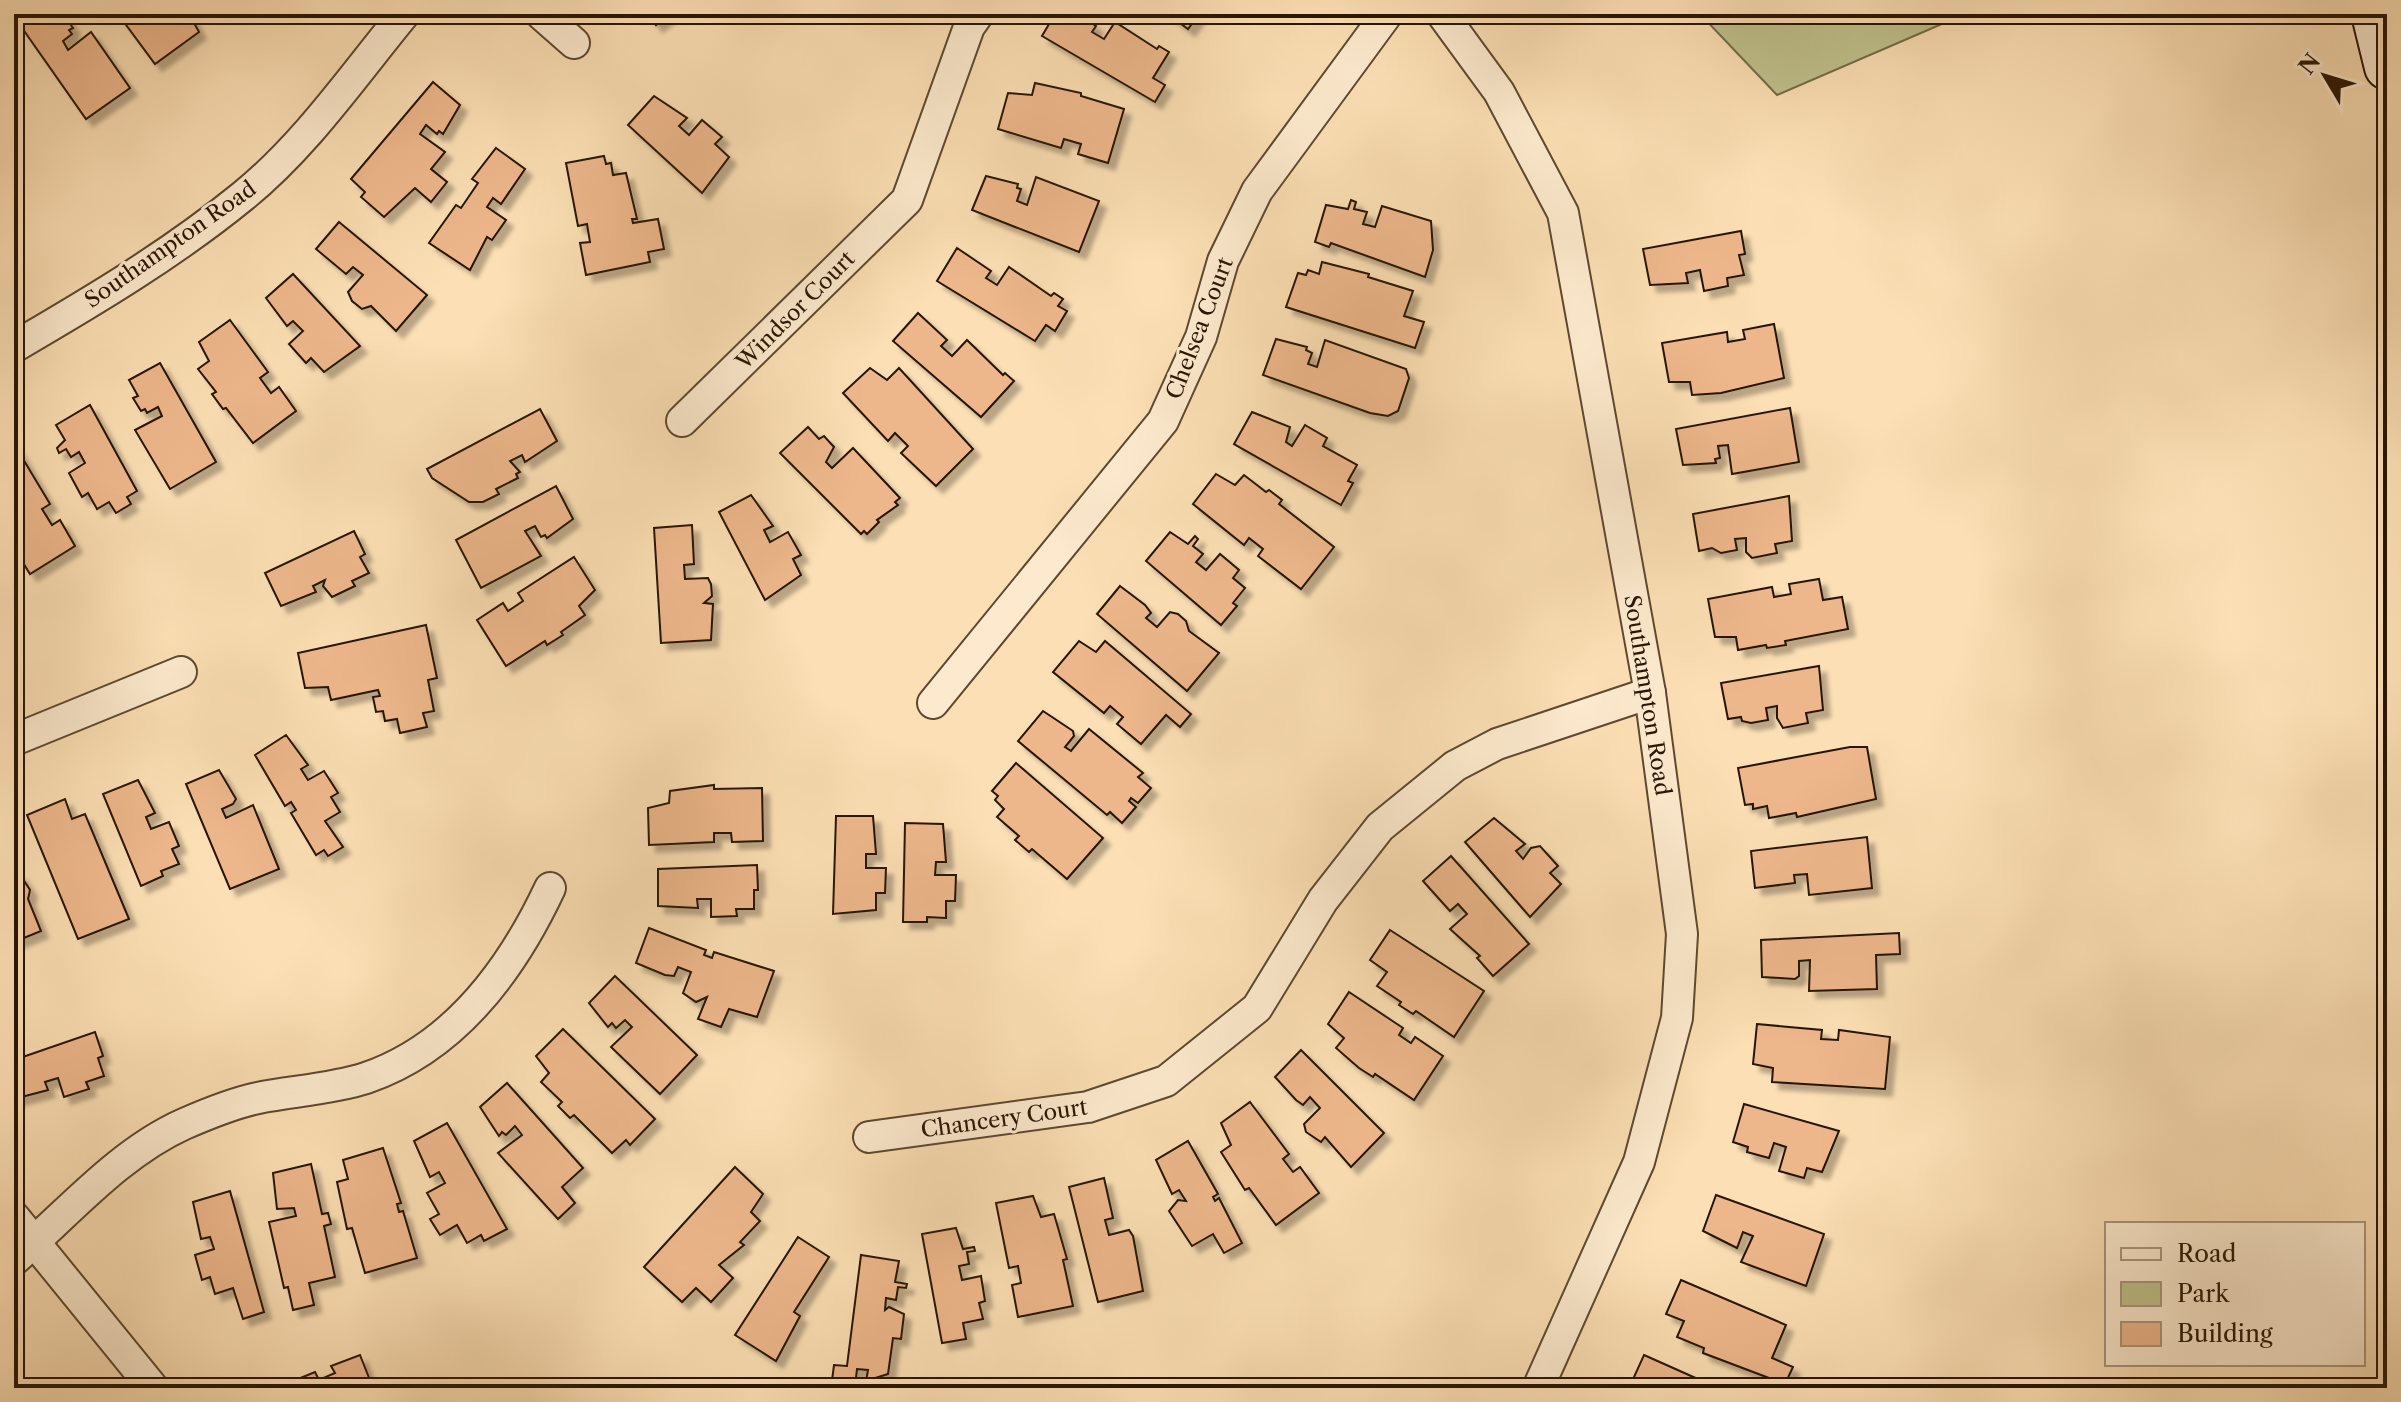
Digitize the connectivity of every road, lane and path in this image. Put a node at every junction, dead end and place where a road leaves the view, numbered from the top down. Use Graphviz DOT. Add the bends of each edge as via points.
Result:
graph roads {
  1 [pos="404,14"];
  2 [pos="541,14"];
  3 [pos="978,14"];
  4 [pos="1387,14"];
  5 [pos="1442,14"];
  6 [pos="2374,14"];
  7 [pos="574,43"];
  8 [pos="2387,67"];
  9 [pos="14,347"];
  10 [pos="682,421"];
  11 [pos="181,672"];
  12 [pos="1650,693"];
  13 [pos="933,703"];
  14 [pos="14,740"];
  15 [pos="550,888"];
  16 [pos="869,1137"];
  17 [pos="14,1217"];
  18 [pos="25,1251"];
  19 [pos="153,1388"];
  20 [pos="1538,1388"];
  1 -- 9 [label="street, Southampton Road" via="291,151 244,196 124,282"];
  2 -- 7 [label="street"];
  3 -- 10 [label="street, Windsor Court" via="907,200"];
  4 -- 13 [label="street, Chelsea Court" via="1257,191 1223,261 1201,337 1163,421"];
  5 -- 12 [label="street, Southampton Road" via="1499,92 1563,213"];
  6 -- 8 [label="main road"];
  11 -- 14 [label="street"];
  12 -- 16 [label="street, Chancery Court" via="1497,744 1455,766 1380,827 1323,900 1257,1008 1166,1081 1088,1107"];
  12 -- 20 [label="street, Southampton Road" via="1682,934 1677,1018 1639,1162"];
  15 -- 18 [label="street" via="527,937 463,1020 427,1049 365,1078 254,1099 182,1125 127,1159"];
  17 -- 18 [label="street"];
  18 -- 19 [label="street"];
}
